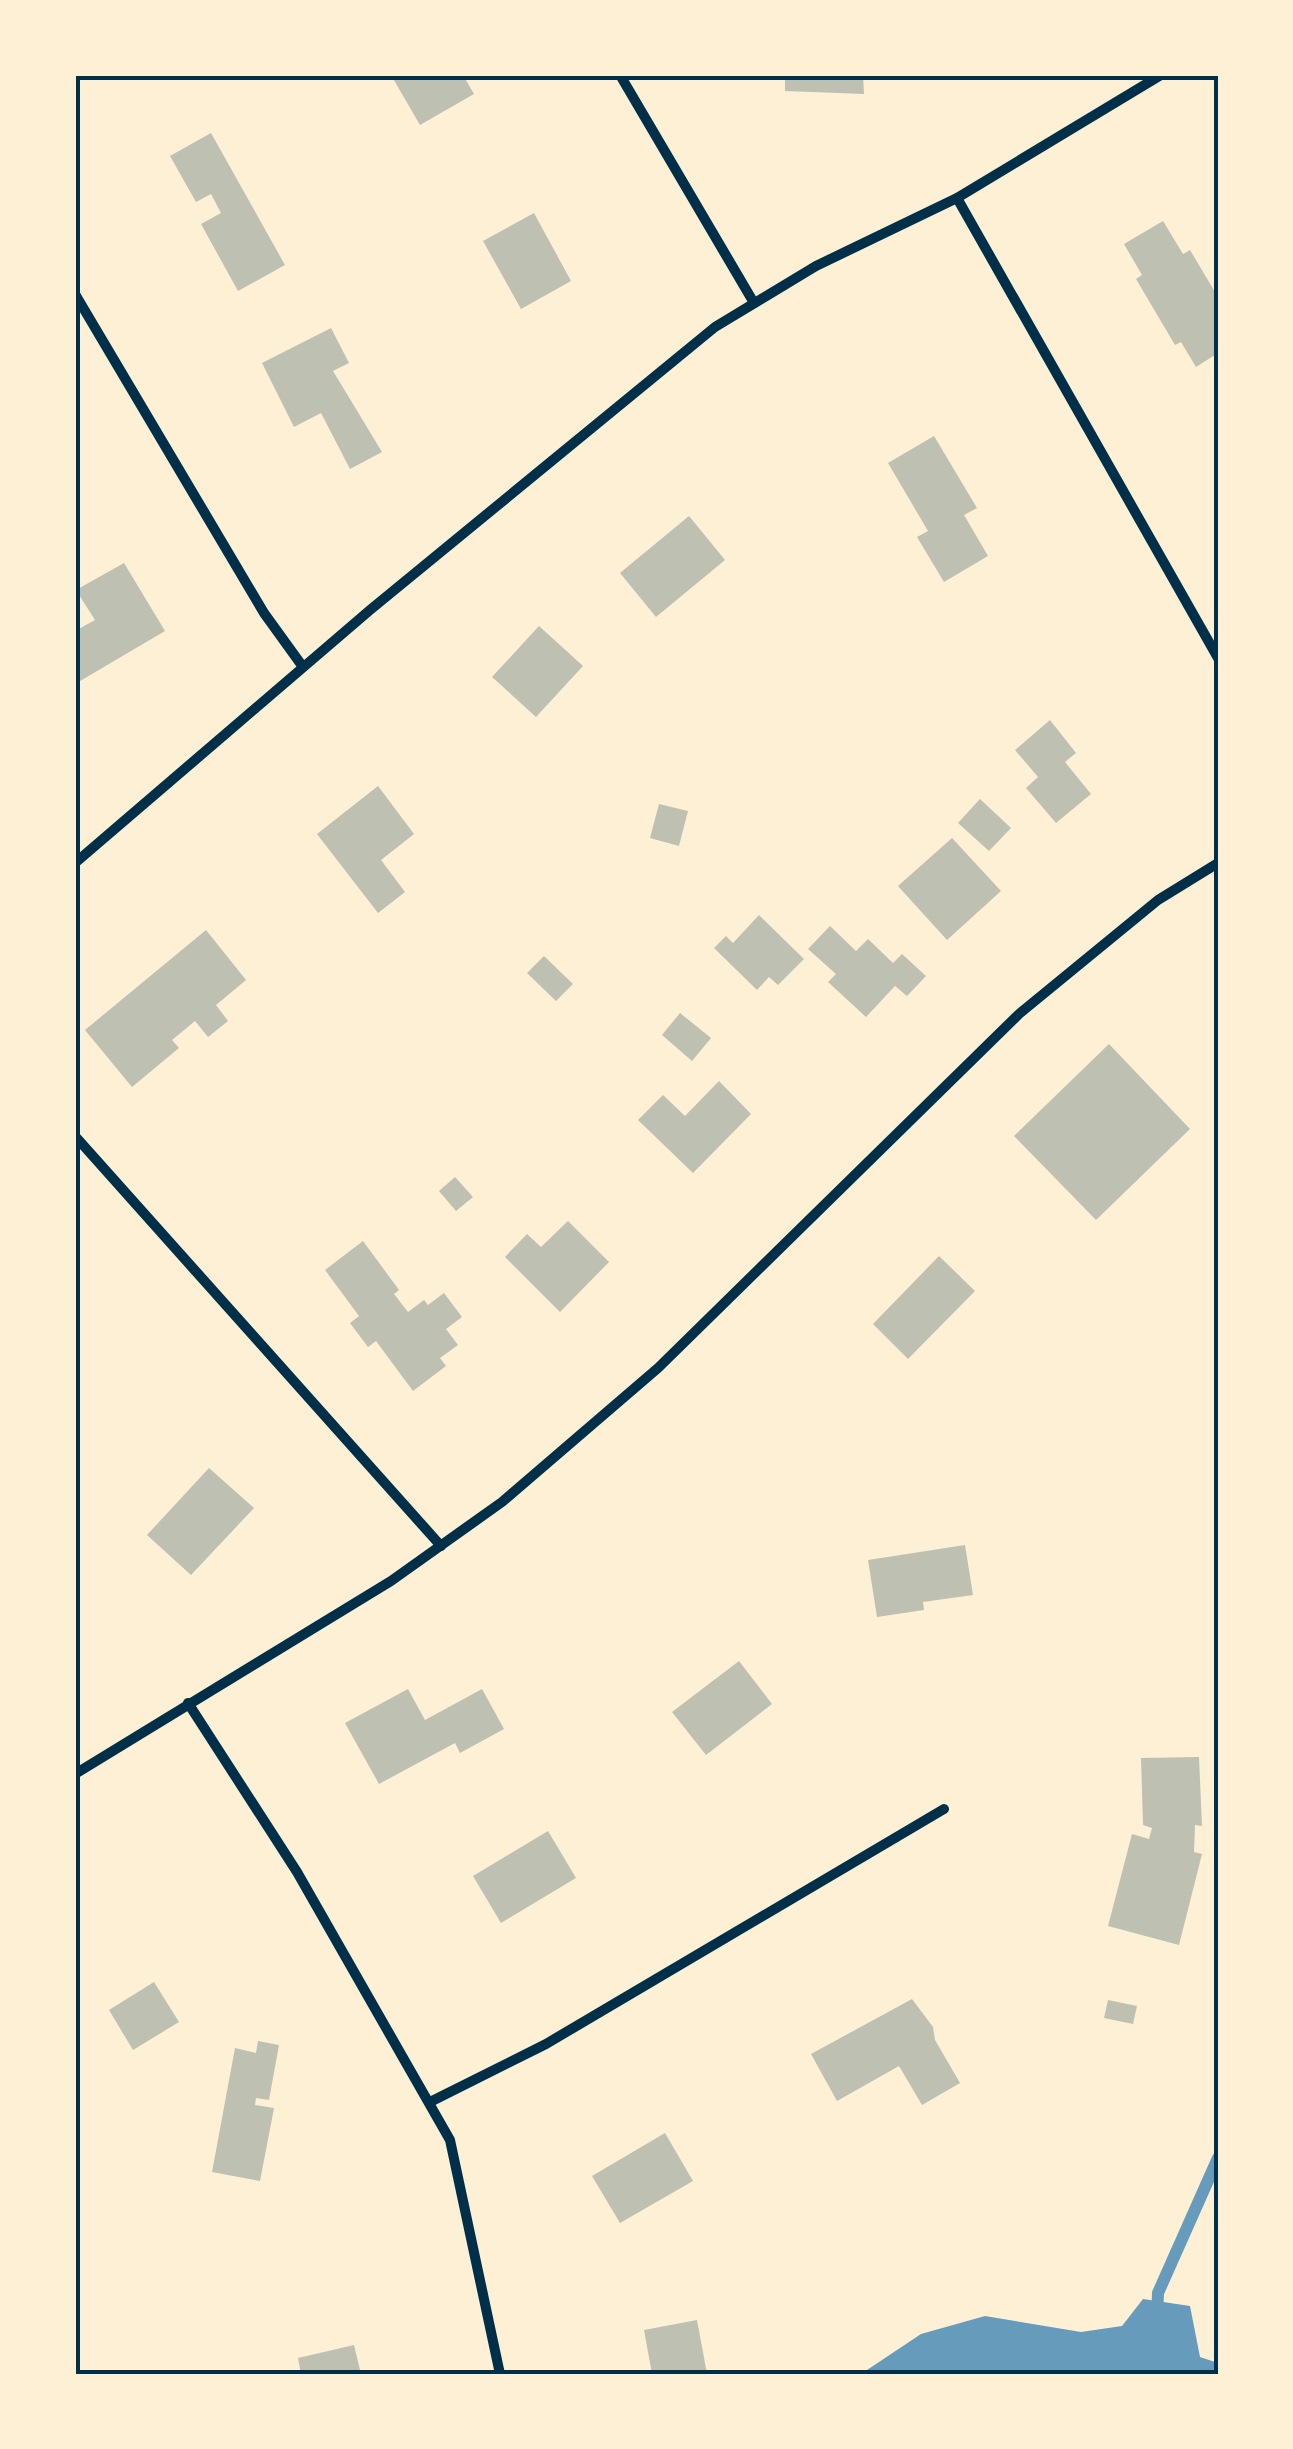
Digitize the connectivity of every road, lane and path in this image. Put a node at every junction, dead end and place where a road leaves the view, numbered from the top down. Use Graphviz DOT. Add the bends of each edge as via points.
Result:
graph roads {
  1 [pos="620,75"];
  2 [pos="1161,75"];
  3 [pos="957,198"];
  4 [pos="75,294"];
  5 [pos="754,303"];
  6 [pos="1218,658"];
  7 [pos="303,668"];
  8 [pos="1218,862"];
  9 [pos="75,863"];
  10 [pos="75,1136"];
  11 [pos="441,1546"];
  12 [pos="188,1703"];
  13 [pos="75,1774"];
  14 [pos="944,1810"];
  15 [pos="430,2102"];
  16 [pos="500,2374"];
  1 -- 5 [label="street"];
  2 -- 3 [label="street"];
  3 -- 5 [label="street"];
  3 -- 6 [label="street"];
  4 -- 7 [label="street"];
  5 -- 7 [label="street" via="715,326"];
  7 -- 9 [label="street"];
  8 -- 11 [label="street" via="1158,900 1018,1014 658,1368"];
  10 -- 11 [label="street"];
  11 -- 12 [label="street"];
  12 -- 13 [label="street"];
  12 -- 15 [label="street" via="297,1872"];
  14 -- 15 [label="street" via="546,2044"];
  15 -- 16 [label="street" via="450,2140"];
}
